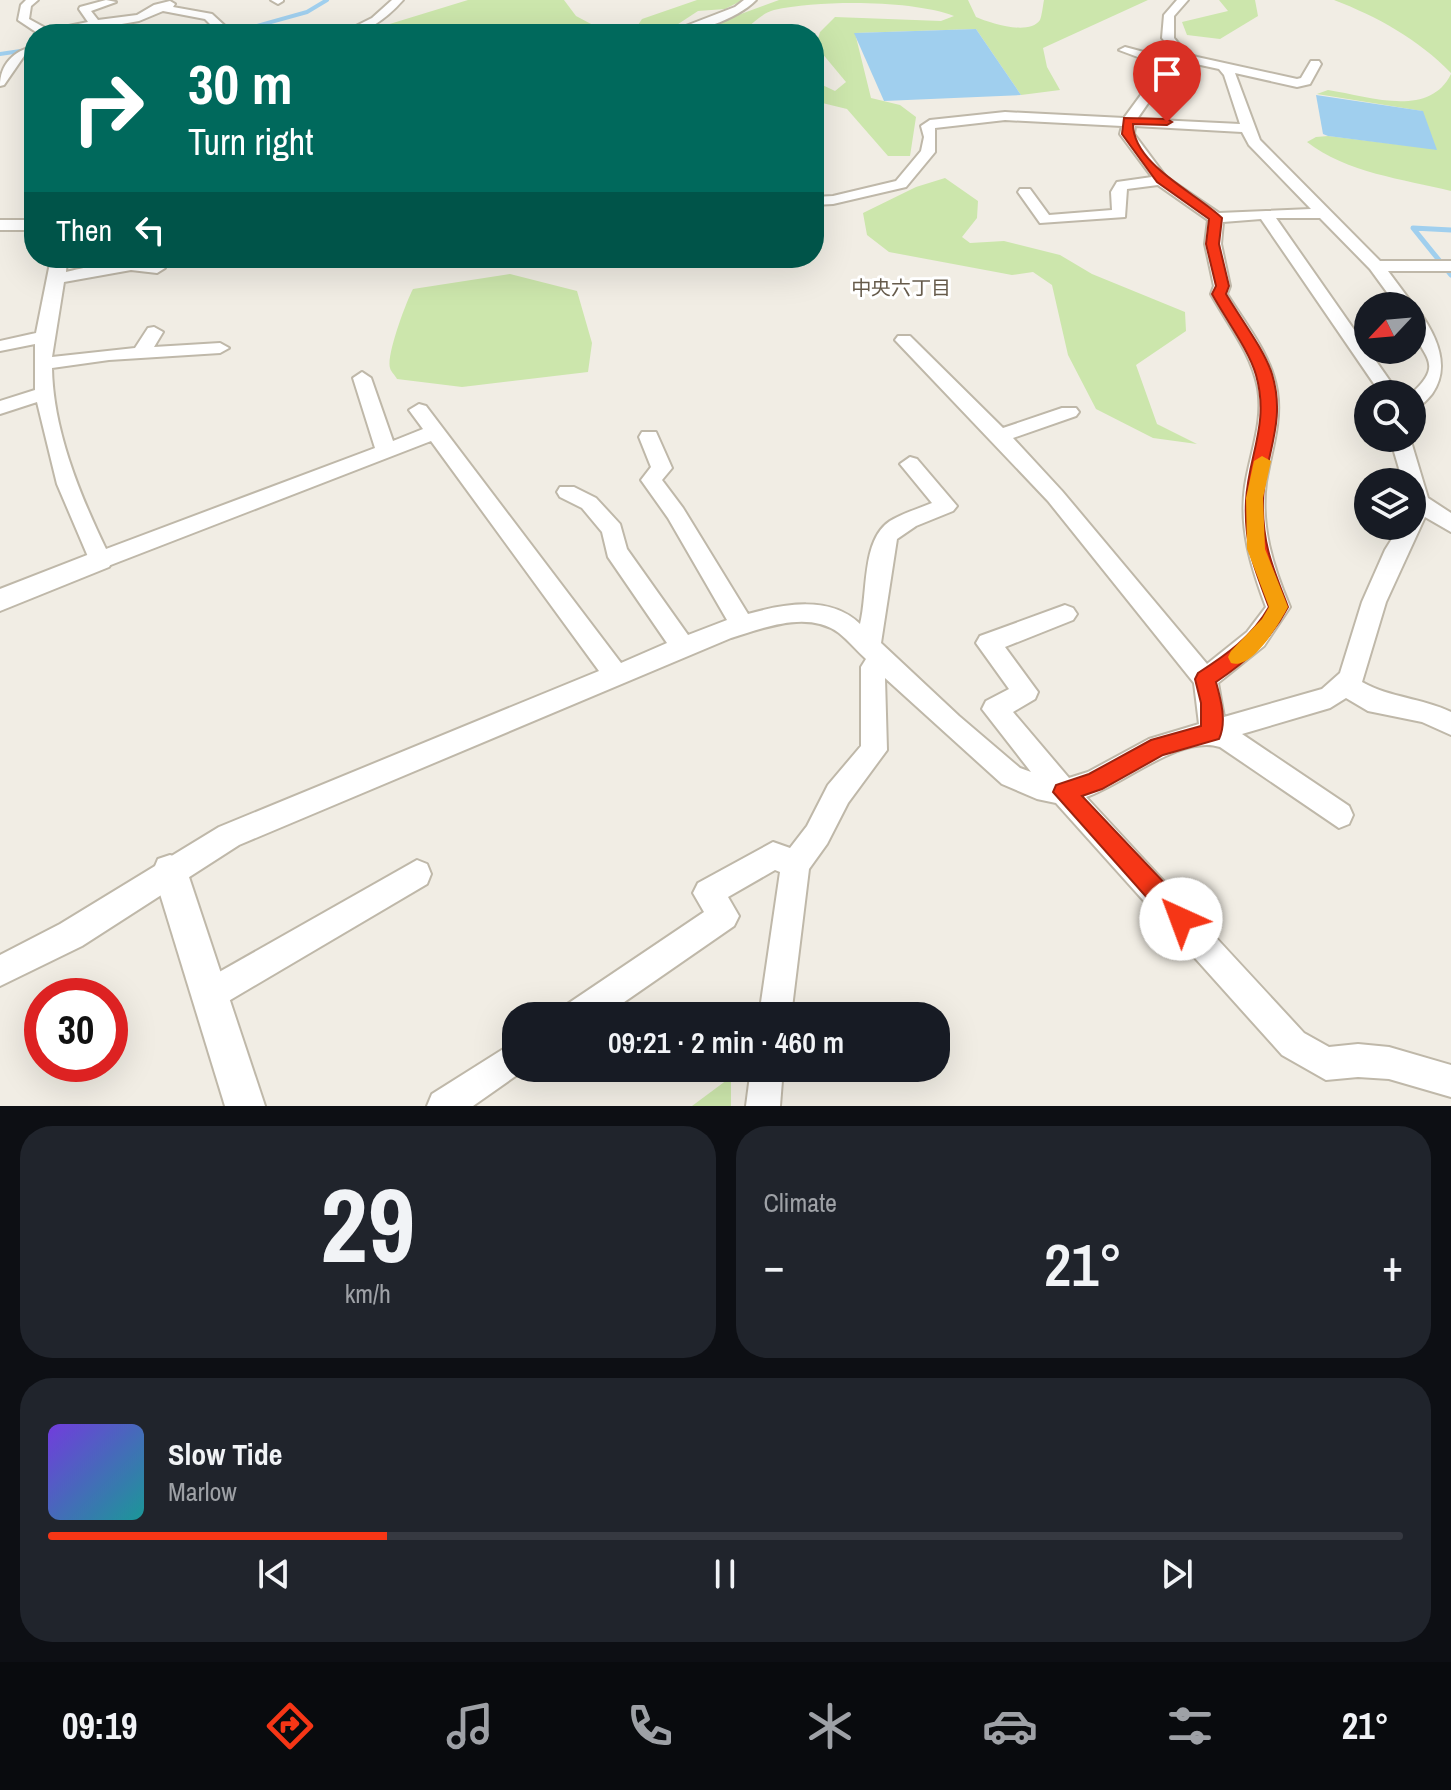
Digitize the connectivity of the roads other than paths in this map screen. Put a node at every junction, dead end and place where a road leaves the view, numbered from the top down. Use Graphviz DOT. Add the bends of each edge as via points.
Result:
graph roads {
  1 [pos="33,0"];
  2 [pos="181,0"];
  3 [pos="398,0"];
  4 [pos="751,0"];
  5 [pos="1183,0"];
  6 [pos="111,2"];
  7 [pos="158,7"];
  8 [pos="30,24"];
  9 [pos="95,24"];
  10 [pos="217,24"];
  11 [pos="367,24"];
  12 [pos="698,24"];
  13 [pos="1125,50"];
  14 [pos="24,53"];
  15 [pos="1189,58"];
  16 [pos="1315,64"];
  17 [pos="1223,66"];
  18 [pos="0,82"];
  19 [pos="1128,120"];
  20 [pos="1246,128"];
  21 [pos="1161,180"];
  22 [pos="1025,192"];
  23 [pos="824,200"];
  24 [pos="1324,213"];
  25 [pos="1265,214"];
  26 [pos="1216,218"];
  27 [pos="0,225"];
  28 [pos="24,225"];
  29 [pos="1376,266"];
  30 [pos="1451,266"];
  31 [pos="58,268"];
  32 [pos="1396,292"];
  33 [pos="154,332"];
  34 [pos="44,337"];
  35 [pos="1426,337"];
  36 [pos="904,340"];
  37 [pos="0,346"];
  38 [pos="220,348"];
  39 [pos="140,355"];
  40 [pos="44,364"];
  41 [pos="362,378"];
  42 [pos="1380,380"];
  43 [pos="1426,390"];
  44 [pos="47,392"];
  45 [pos="0,408"];
  46 [pos="419,410"];
  47 [pos="1069,412"];
  48 [pos="435,432"];
  49 [pos="999,436"];
  50 [pos="649,437"];
  51 [pos="386,451"];
  52 [pos="910,464"];
  53 [pos="567,492"];
  54 [pos="1426,507"];
  55 [pos="1451,524"];
  56 [pos="1402,540"];
  57 [pos="100,560"];
  58 [pos="0,600"];
  59 [pos="1065,614"];
  60 [pos="742,625"];
  61 [pos="683,647"];
  62 [pos="871,656"];
  63 [pos="616,675"];
  64 [pos="1205,679"];
  65 [pos="1344,684"];
  66 [pos="1451,724"];
  67 [pos="1212,733"];
  68 [pos="1064,792"];
  69 [pos="1339,815"];
  70 [pos="795,864"];
  71 [pos="170,871"];
  72 [pos="417,874"];
  73 [pos="0,971"];
  74 [pos="209,995"];
  75 [pos="598,1002"];
  76 [pos="777,1002"];
  77 [pos="502,1067"];
  78 [pos="1451,1081"];
  79 [pos="766,1082"];
  80 [pos="245,1106"];
  81 [pos="444,1106"];
  82 [pos="763,1106"];
  1 -- 8 [label="street" via="26,5 23,20"];
  2 -- 7 [label="street"];
  3 -- 11 [label="street"];
  4 -- 12 [label="street"];
  5 -- 15 [label="street" via="1169,15 1168,38"];
  6 -- 9 [label="street" via="84,9"];
  7 -- 9 [label="street" via="139,18"];
  7 -- 10 [label="street" via="212,18"];
  13 -- 15 [label="street" via="1154,59"];
  14 -- 18 [label="street"];
  15 -- 17 [label="street"];
  15 -- 19 [label="street" via="1131,111"];
  16 -- 17 [label="street" via="1306,81 1297,83"];
  17 -- 20 [label="street" via="1237,83"];
  19 -- 20 [label="street"];
  19 -- 21 [label="street" via="1129,140"];
  19 -- 23 [label="street" via="1005,116 935,123 928,126 930,152 901,184"];
  20 -- 24 [label="street"];
  21 -- 22 [label="street" via="1122,185 1120,214 1045,220"];
  21 -- 26 [label="street"];
  24 -- 25 [label="street"];
  24 -- 29 [label="street"];
  25 -- 26 [label="street"];
  25 -- 42 [label="street"];
  26 -- 64 [label="street" via="1213,244 1219,294 1264,372 1269,403 1254,498 1256,549 1278,607 1241,655"];
  27 -- 28 [label="street"];
  29 -- 30 [label="street"];
  29 -- 32 [label="street"];
  31 -- 34 [label="street"];
  33 -- 39 [label="street"];
  34 -- 37 [label="street"];
  34 -- 40 [label="street"];
  35 -- 43 [label="street" via="1437,364 1434,382"];
  36 -- 49 [label="street"];
  38 -- 39 [label="street"];
  39 -- 40 [label="street"];
  40 -- 44 [label="street"];
  41 -- 51 [label="street"];
  44 -- 45 [label="street"];
  44 -- 57 [label="street" via="57,456"];
  46 -- 48 [label="street"];
  47 -- 49 [label="street"];
  48 -- 51 [label="street"];
  48 -- 63 [label="street"];
  49 -- 64 [label="street"];
  50 -- 60 [label="street" via="662,468 651,480"];
  51 -- 57 [label="street"];
  52 -- 62 [label="street" via="946,506 909,520 884,539"];
  53 -- 61 [label="street" via="589,503 612,530 616,551"];
  54 -- 55 [label="street"];
  56 -- 65 [label="street" via="1374,602 1351,679"];
  57 -- 58 [label="street"];
  59 -- 68 [label="street" via="988,643 1026,692 995,709"];
  60 -- 61 [label="street"];
  60 -- 62 [label="street" via="778,616 831,615"];
  61 -- 63 [label="street"];
  62 -- 68 [label="street" via="1011,776"];
  62 -- 70 [label="street" via="874,750 838,794"];
  63 -- 71 [label="street" via="229,836"];
  64 -- 67 [label="street"];
  65 -- 66 [label="street" via="1377,703 1426,712"];
  65 -- 67 [label="street" via="1330,697"];
  67 -- 68 [label="street" via="1158,747 1095,782"];
  67 -- 69 [label="street" via="1228,738"];
  68 -- 78 [label="street" via="1293,1044 1326,1064 1355,1058 1393,1063"];
  70 -- 75 [label="street" via="773,856 708,893 724,916"];
  70 -- 76 [label="street"];
  71 -- 73 [label="street" via="71,935"];
  71 -- 74 [label="street"];
  72 -- 74 [label="street"];
  74 -- 80 [label="street"];
  77 -- 81 [label="street"];
  79 -- 82 [label="street"];
}
